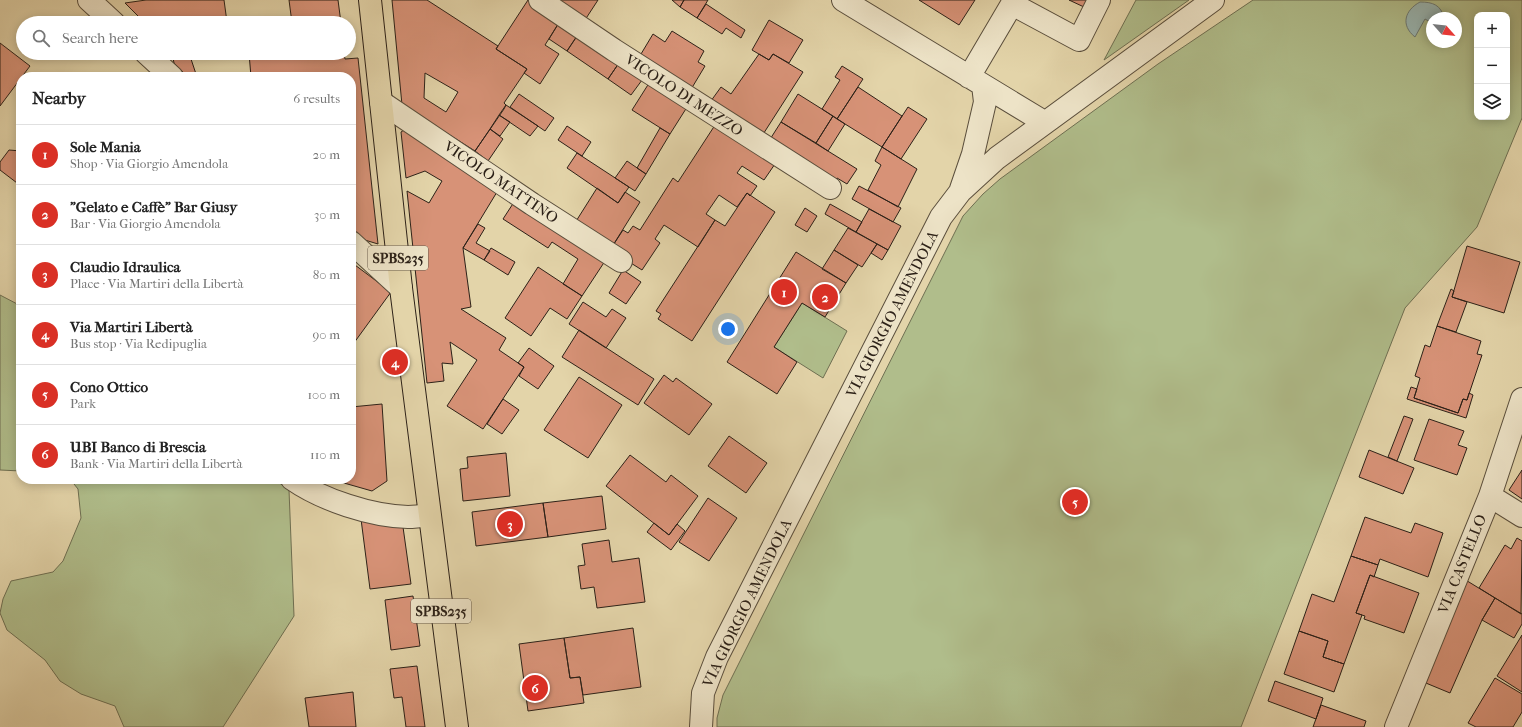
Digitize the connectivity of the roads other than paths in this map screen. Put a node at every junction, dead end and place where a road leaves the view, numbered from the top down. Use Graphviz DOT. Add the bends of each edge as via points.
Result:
graph roads {
  1 [pos="89,0"];
  2 [pos="370,0"];
  3 [pos="540,0"];
  4 [pos="842,0"];
  5 [pos="1099,0"];
  6 [pos="1213,0"];
  7 [pos="106,16"];
  8 [pos="154,60"];
  9 [pos="167,72"];
  10 [pos="976,81"];
  11 [pos="381,102"];
  12 [pos="1044,122"];
  13 [pos="830,188"];
  14 [pos="960,192"];
  15 [pos="356,247"];
  16 [pos="621,261"];
  17 [pos="401,288"];
  18 [pos="1522,399"];
  19 [pos="301,484"];
  20 [pos="1490,496"];
  21 [pos="430,515"];
  22 [pos="1522,516"];
  23 [pos="455,717"];
  24 [pos="466,727"];
  25 [pos="700,727"];
  26 [pos="1396,727"];
  1 -- 7 [label="street"];
  2 -- 11 [label="main road, SPBS235"];
  3 -- 13 [label="street, VICOLO DI MEZZO"];
  4 -- 10 [label="street"];
  5 -- 10 [label="street" via="1079,40 1012,4"];
  6 -- 12 [label="street, VIA GIORGIO AMENDOLA"];
  8 -- 9 [label="street"];
  10 -- 12 [label="street"];
  10 -- 14 [label="street" via="985,102 973,154"];
  11 -- 16 [label="street, VICOLO MATTINO"];
  11 -- 17 [label="main road, SPBS235"];
  12 -- 14 [label="street, VIA GIORGIO AMENDOLA" via="996,158"];
  14 -- 25 [label="street, VIA GIORGIO AMENDOLA" via="941,217 717,657 703,693"];
  15 -- 17 [label="street"];
  17 -- 21 [label="main road, SPBS235"];
  18 -- 20 [label="street, VIA CASTELLO"];
  19 -- 21 [label="street" via="322,496 375,513 408,517"];
  20 -- 22 [label="street"];
  20 -- 26 [label="street, VIA CASTELLO"];
  21 -- 23 [label="main road, SPBS235"];
  23 -- 24 [label="main road"];
}
